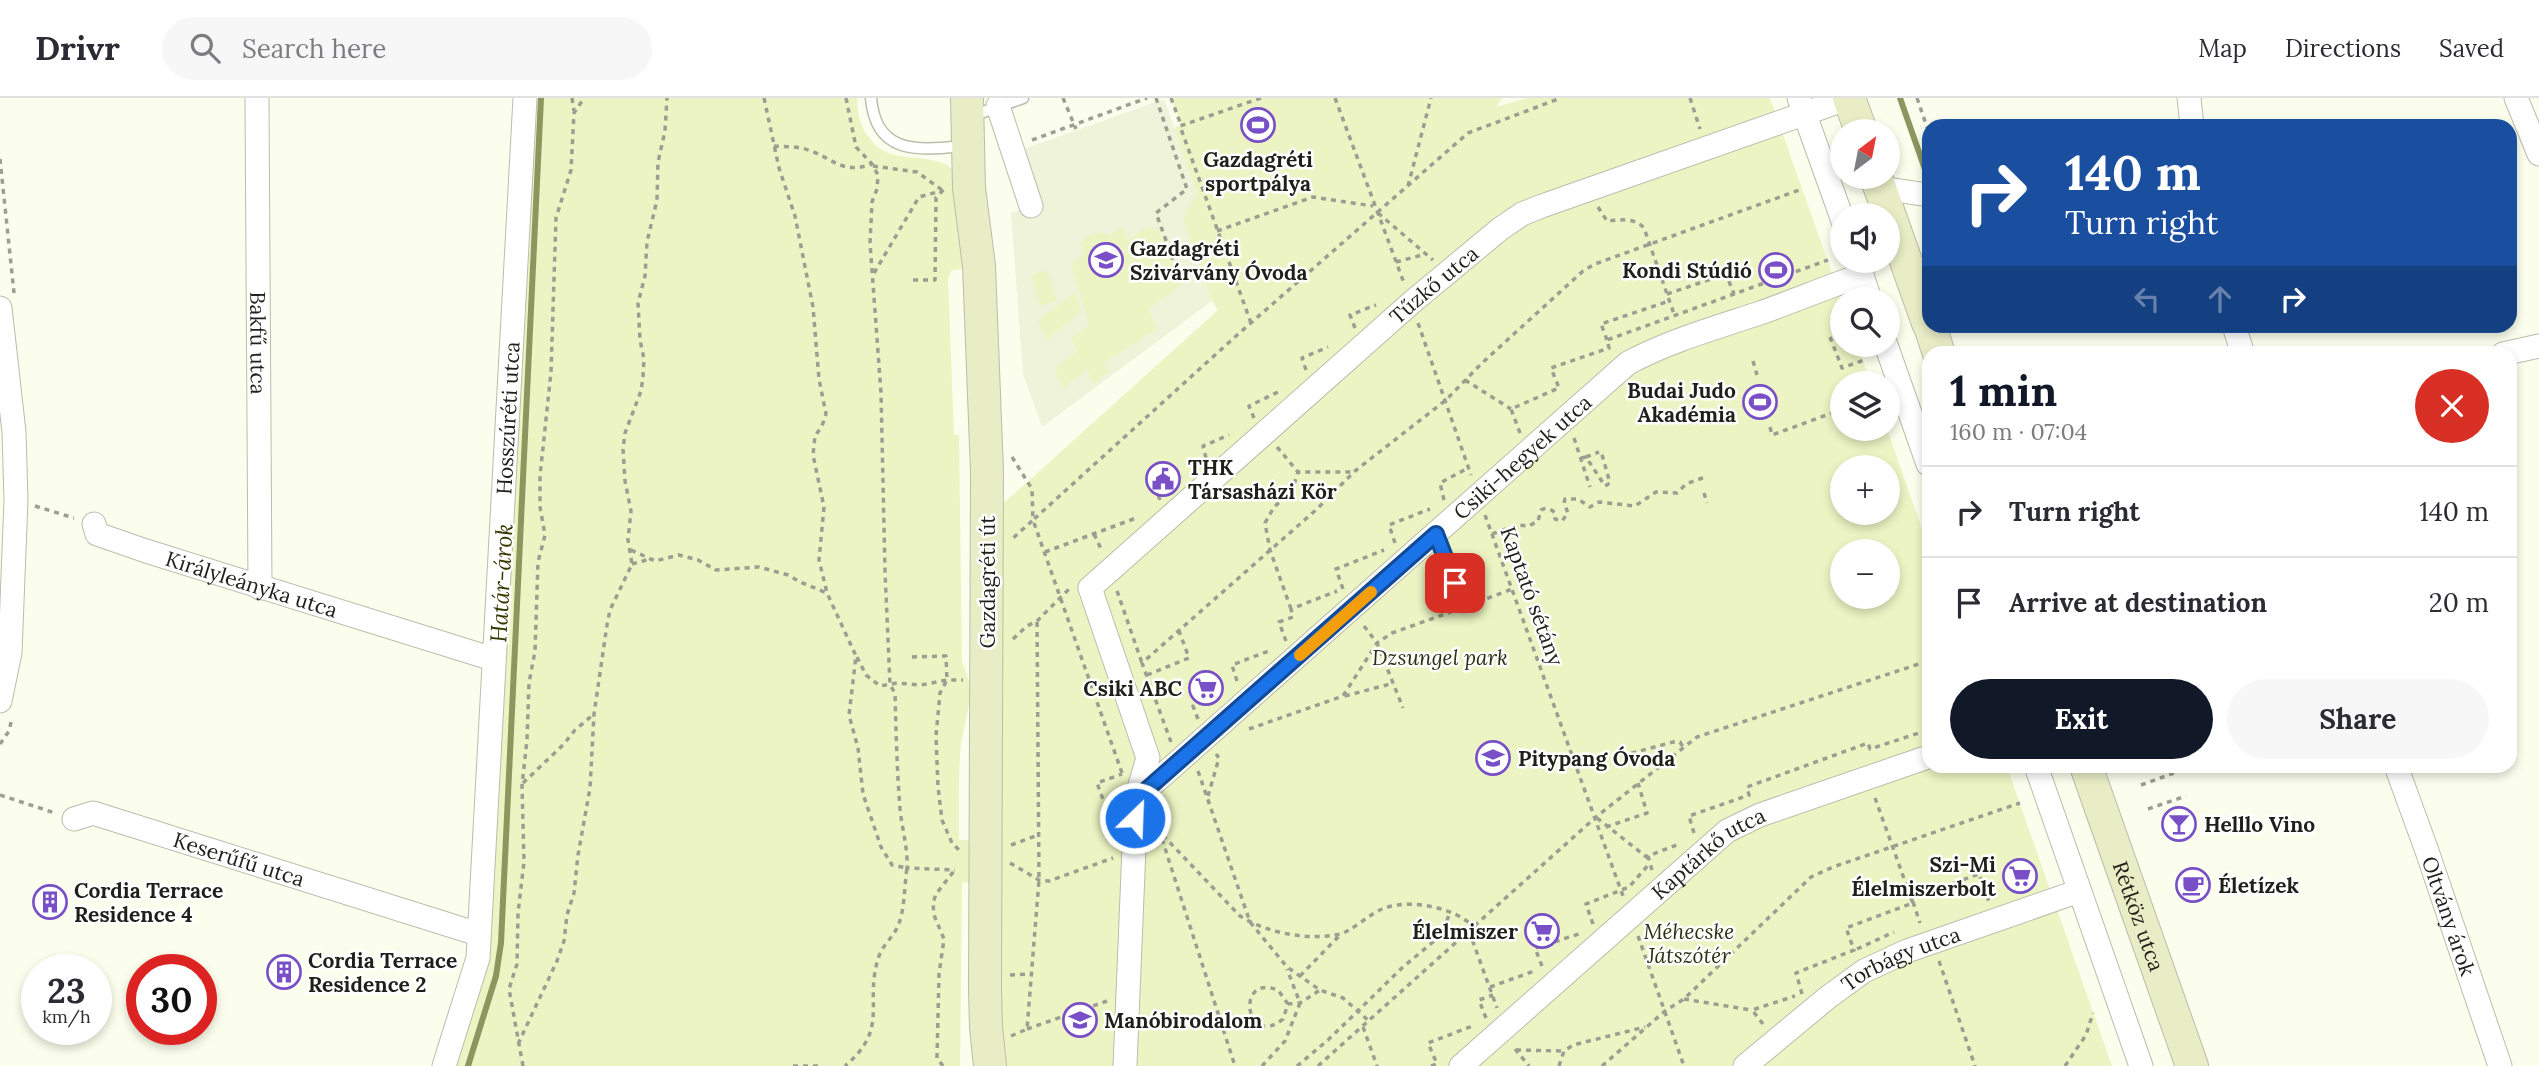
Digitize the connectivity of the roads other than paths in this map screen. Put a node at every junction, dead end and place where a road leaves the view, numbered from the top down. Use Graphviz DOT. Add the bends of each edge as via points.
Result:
graph roads {
  1 [pos="257,98"];
  2 [pos="525,98"];
  3 [pos="871,98"];
  4 [pos="1023,98"];
  5 [pos="1849,98"];
  6 [pos="2189,98"];
  7 [pos="2516,98"];
  8 [pos="998,106"];
  9 [pos="1802,106"];
  10 [pos="1857,119"];
  11 [pos="2191,119"];
  12 [pos="964,127"];
  13 [pos="2539,154"];
  14 [pos="1900,188"];
  15 [pos="1881,189"];
  16 [pos="1922,194"];
  17 [pos="1837,203"];
  18 [pos="1031,206"];
  19 [pos="1846,273"];
  20 [pos="1922,304"];
  21 [pos="0,308"];
  22 [pos="2539,346"];
  23 [pos="2517,351"];
  24 [pos="1890,357"];
  25 [pos="4,382"];
  26 [pos="1922,447"];
  27 [pos="94,524"];
  28 [pos="1436,534"];
  29 [pos="260,588"];
  30 [pos="1464,607"];
  31 [pos="493,659"];
  32 [pos="0,701"];
  33 [pos="1922,759"];
  34 [pos="2038,773"];
  35 [pos="2088,773"];
  36 [pos="2399,773"];
  37 [pos="1129,790"];
  38 [pos="74,819"];
  39 [pos="2079,891"];
  40 [pos="478,934"];
  41 [pos="444,1066"];
  42 [pos="990,1066"];
  43 [pos="1125,1066"];
  44 [pos="1461,1066"];
  45 [pos="1745,1066"];
  46 [pos="2140,1066"];
  47 [pos="2192,1066"];
  48 [pos="2500,1066"];
  1 -- 29 [label="street, Bakfű utca"];
  2 -- 31 [label="street, Hosszúréti utca"];
  3 -- 12 [label="lane" via="877,128 902,146"];
  4 -- 8 [label="lane"];
  5 -- 9 [label="street, Tűzkő utca"];
  5 -- 10 [label="street"];
  6 -- 11 [label="street"];
  7 -- 13 [label="street"];
  8 -- 12 [label="lane"];
  8 -- 18 [label="street"];
  9 -- 17 [label="street"];
  9 -- 37 [label="street, Tűzkő utca" via="1511,221 1410,298 1090,588 1148,758"];
  12 -- 42 [label="street, Gazdagréti út" via="979,268 987,472 985,989"];
  14 -- 16 [label="street"];
  15 -- 20 [label="street"];
  19 -- 28 [label="street, Csiki-hegyek utca" via="1628,363"];
  21 -- 25 [label="street"];
  22 -- 23 [label="street"];
  24 -- 26 [label="street"];
  25 -- 32 [label="street" via="14,432 16,500 10,653"];
  27 -- 29 [label="street, Királyleányka utca" via="97,534"];
  28 -- 30 [label="lane"];
  28 -- 37 [label="street, Csiki-hegyek utca" via="1347,599"];
  29 -- 31 [label="street, Királyleányka utca"];
  31 -- 40 [label="street, Hosszúréti utca"];
  33 -- 44 [label="street, Kaptárkő utca" via="1760,815 1727,831"];
  34 -- 39 [label="street"];
  35 -- 47 [label="street, Rétköz utca"];
  36 -- 48 [label="street, Oltvány árok"];
  37 -- 43 [label="street"];
  38 -- 40 [label="street, Keserűfű utca" via="93,813"];
  39 -- 45 [label="street, Torbágy utca" via="1864,971"];
  39 -- 46 [label="street"];
  40 -- 41 [label="street, Hosszúréti utca" via="478,958"];
}
